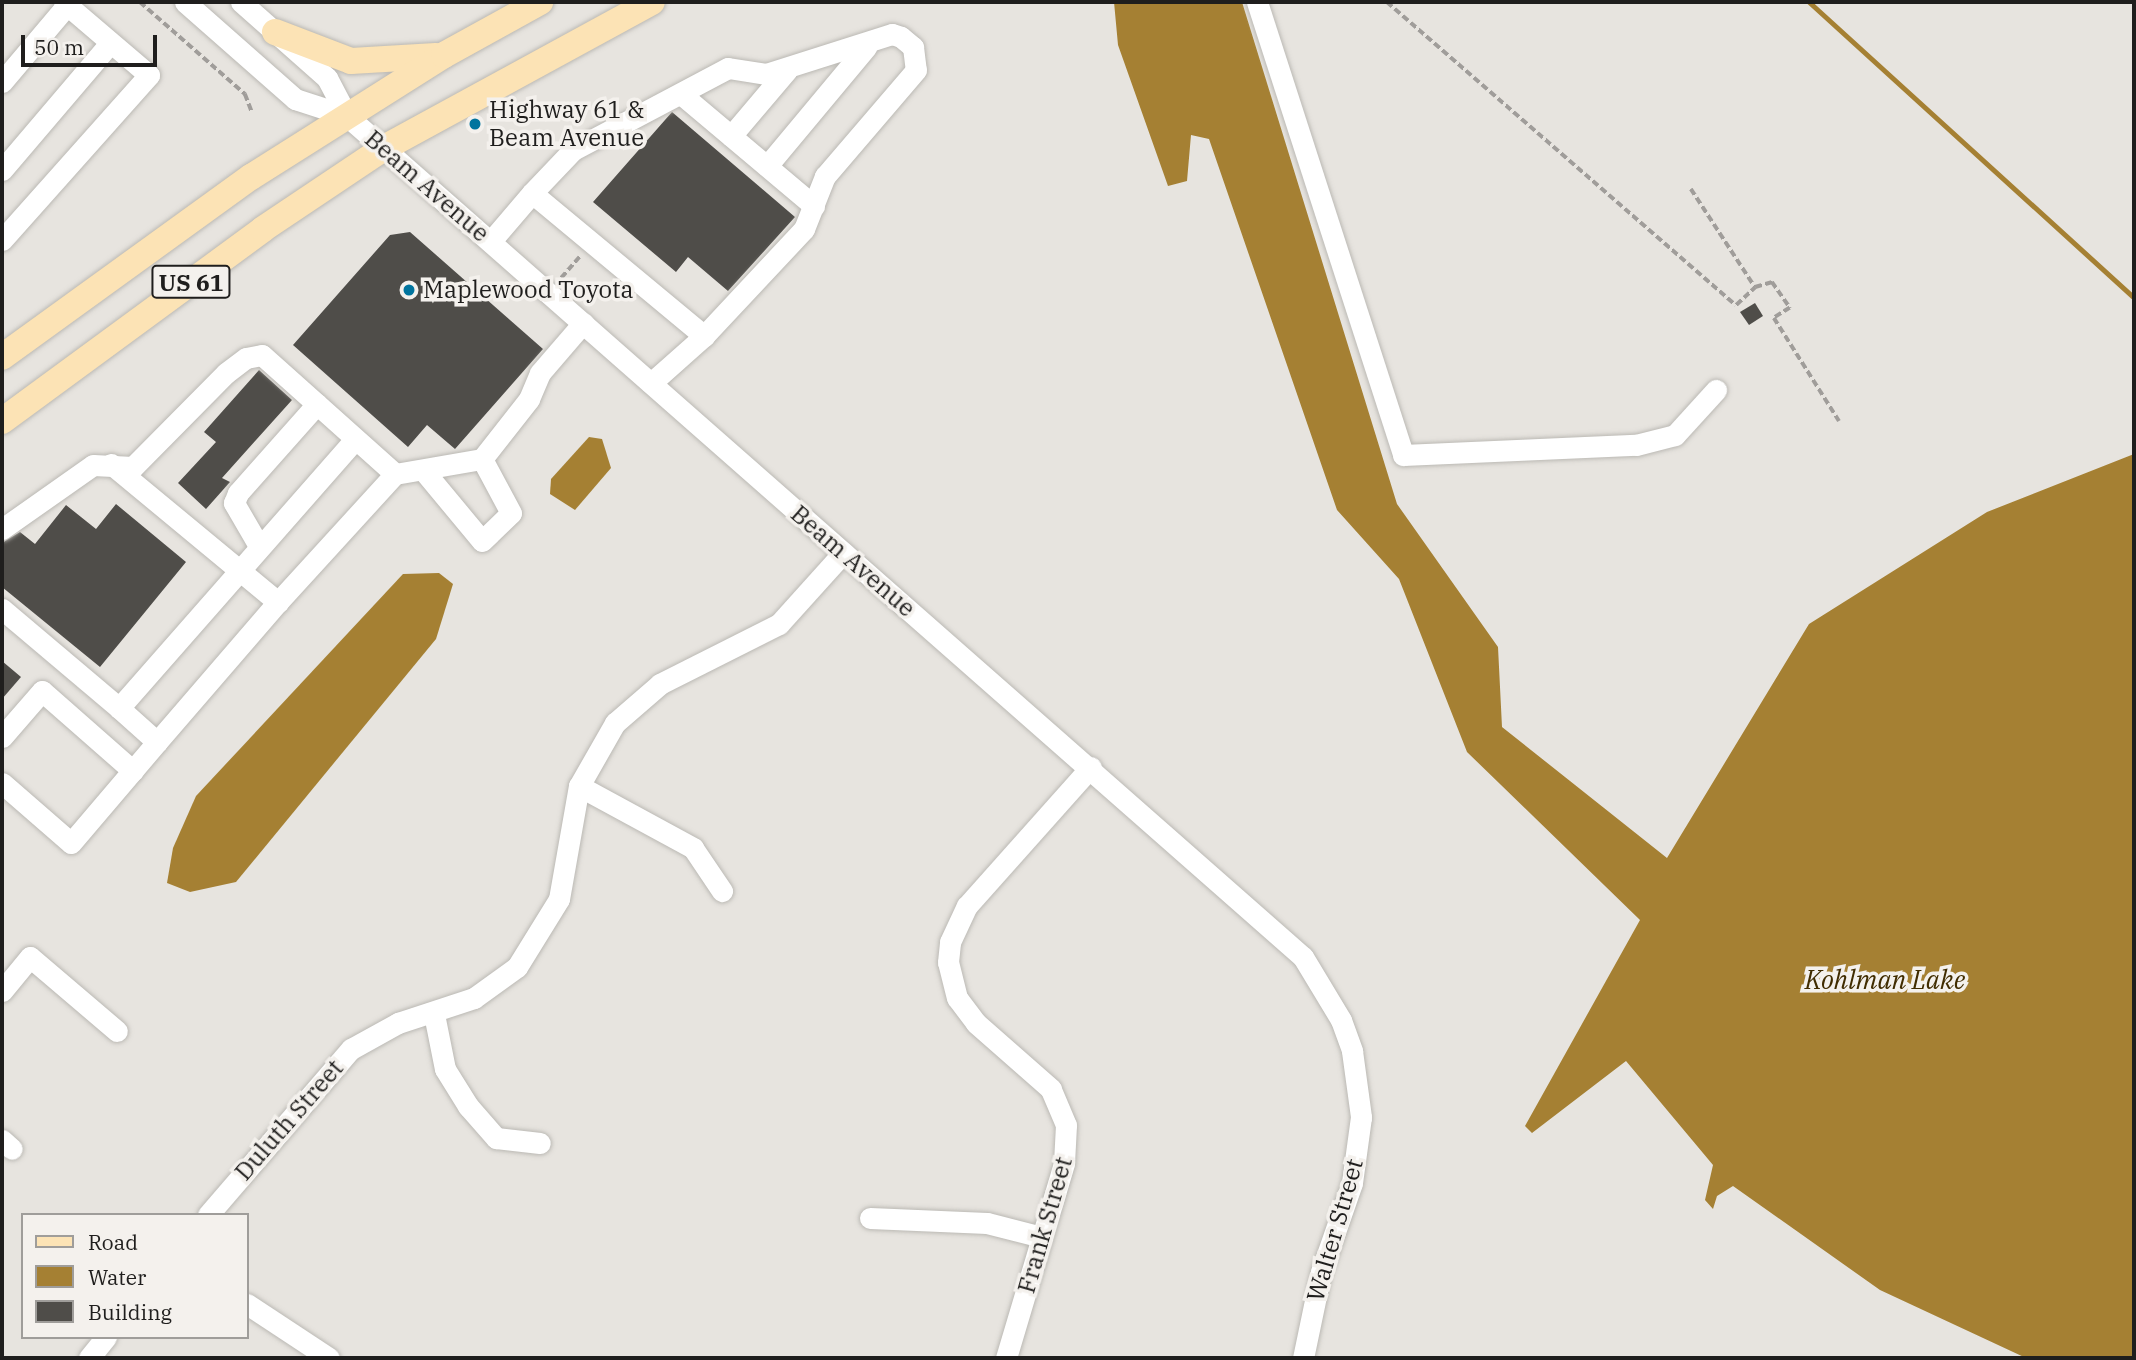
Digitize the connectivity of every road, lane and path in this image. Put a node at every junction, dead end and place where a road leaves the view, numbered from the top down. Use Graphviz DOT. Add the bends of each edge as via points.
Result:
graph roads {
  1 [pos="140,2"];
  2 [pos="185,2"];
  3 [pos="241,2"];
  4 [pos="540,2"];
  5 [pos="652,2"];
  6 [pos="1257,2"];
  7 [pos="1387,2"];
  8 [pos="66,3"];
  9 [pos="275,32"];
  10 [pos="110,43"];
  11 [pos="868,44"];
  12 [pos="444,55"];
  13 [pos="786,70"];
  14 [pos="2,82"];
  15 [pos="681,94"];
  16 [pos="252,112"];
  17 [pos="347,116"];
  18 [pos="731,136"];
  19 [pos="384,148"];
  20 [pos="766,166"];
  21 [pos="2,170"];
  22 [pos="1691,189"];
  23 [pos="532,193"];
  24 [pos="814,206"];
  25 [pos="2,240"];
  26 [pos="491,241"];
  27 [pos="592,243"];
  28 [pos="558,282"];
  29 [pos="1755,287"];
  30 [pos="583,323"];
  31 [pos="704,336"];
  32 [pos="2,357"];
  33 [pos="651,383"];
  34 [pos="1716,390"];
  35 [pos="317,404"];
  36 [pos="2,421"];
  37 [pos="1839,421"];
  38 [pos="355,439"];
  39 [pos="482,459"];
  40 [pos="102,464"];
  41 [pos="423,470"];
  42 [pos="395,474"];
  43 [pos="2,529"];
  44 [pos="259,546"];
  45 [pos="843,553"];
  46 [pos="239,569"];
  47 [pos="278,602"];
  48 [pos="2,609"];
  49 [pos="119,708"];
  50 [pos="2,737"];
  51 [pos="157,742"];
  52 [pos="103,745"];
  53 [pos="1091,766"];
  54 [pos="133,771"];
  55 [pos="2,783"];
  56 [pos="579,786"];
  57 [pos="722,891"];
  58 [pos="2,990"];
  59 [pos="434,1014"];
  60 [pos="1341,1020"];
  61 [pos="117,1031"];
  62 [pos="540,1143"];
  63 [pos="210,1213"];
  64 [pos="870,1218"];
  65 [pos="1042,1237"];
  66 [pos="248,1305"];
  67 [pos="104,1339"];
  68 [pos="89,1358"];
  69 [pos="329,1358"];
  70 [pos="1006,1358"];
  71 [pos="1303,1358"];
  1 -- 16 [label="path" via="245,94"];
  2 -- 17 [label="street, Beam Avenue" via="295,99"];
  3 -- 9 [label="street, Beam Avenue"];
  4 -- 12 [label="main road, US 61"];
  5 -- 19 [label="main road, US 61"];
  6 -- 34 [label="street" via="1403,455 1636,445 1675,435"];
  7 -- 29 [label="path" via="1736,304"];
  8 -- 10 [label="street"];
  8 -- 14 [label="street"];
  9 -- 12 [label="main road" via="351,61"];
  9 -- 17 [label="street, Beam Avenue" via="327,78"];
  10 -- 21 [label="street"];
  10 -- 25 [label="street" via="149,75"];
  11 -- 13 [label="street"];
  11 -- 20 [label="street"];
  11 -- 24 [label="street" via="892,34 901,37 913,47 916,70 825,176"];
  12 -- 17 [label="main road, US 61"];
  13 -- 15 [label="street" via="766,74 728,68"];
  13 -- 18 [label="street"];
  15 -- 18 [label="street"];
  15 -- 23 [label="street" via="573,150"];
  17 -- 19 [label="street, Beam Avenue"];
  17 -- 32 [label="main road, US 61" via="251,177"];
  18 -- 20 [label="street"];
  19 -- 26 [label="street, Beam Avenue"];
  19 -- 36 [label="main road, US 61" via="263,229"];
  20 -- 24 [label="street"];
  22 -- 29 [label="path"];
  23 -- 26 [label="street"];
  23 -- 27 [label="street"];
  24 -- 31 [label="street" via="804,229 749,294"];
  26 -- 30 [label="street, Beam Avenue"];
  27 -- 28 [label="path"];
  27 -- 31 [label="street"];
  29 -- 37 [label="path" via="1772,282 1790,308 1774,318"];
  30 -- 33 [label="street, Beam Avenue"];
  30 -- 39 [label="street" via="540,373 529,399"];
  31 -- 33 [label="street"];
  33 -- 45 [label="street, Beam Avenue"];
  35 -- 38 [label="street"];
  35 -- 40 [label="street" via="262,355 246,358 134,467"];
  35 -- 44 [label="street" via="238,493 234,503"];
  38 -- 42 [label="street"];
  38 -- 44 [label="street"];
  39 -- 41 [label="street"];
  39 -- 41 [label="street" via="511,513 482,541"];
  40 -- 43 [label="street"];
  40 -- 46 [label="street"];
  41 -- 42 [label="street"];
  42 -- 47 [label="street"];
  44 -- 46 [label="street"];
  45 -- 53 [label="street, Beam Avenue"];
  45 -- 56 [label="street, Duluth Street" via="779,624 638,700 595,750"];
  46 -- 47 [label="street"];
  46 -- 49 [label="street"];
  47 -- 51 [label="street"];
  48 -- 49 [label="street"];
  49 -- 51 [label="street"];
  49 -- 52 [label="street" via="122,722"];
  50 -- 52 [label="street" via="42,691"];
  51 -- 54 [label="street"];
  52 -- 54 [label="street"];
  53 -- 60 [label="street, Beam Avenue" via="1280,932 1322,984"];
  53 -- 65 [label="street, Frank Street" via="967,906 950,942 950,981 967,1013 1039,1077 1061,1107 1068,1145"];
  54 -- 55 [label="street" via="71,844"];
  56 -- 57 [label="street" via="694,848"];
  56 -- 59 [label="street, Duluth Street" via="559,899 534,947 497,984"];
  58 -- 61 [label="street" via="30,957"];
  59 -- 62 [label="street" via="445,1069 468,1106 496,1138"];
  59 -- 63 [label="street, Duluth Street" via="397,1023 351,1049"];
  60 -- 71 [label="street, Walter Street" via="1358,1083 1359,1150 1321,1272"];
  64 -- 65 [label="street" via="987,1223"];
  65 -- 70 [label="street, Frank Street"];
  66 -- 69 [label="street"];
  67 -- 68 [label="street"];
}
